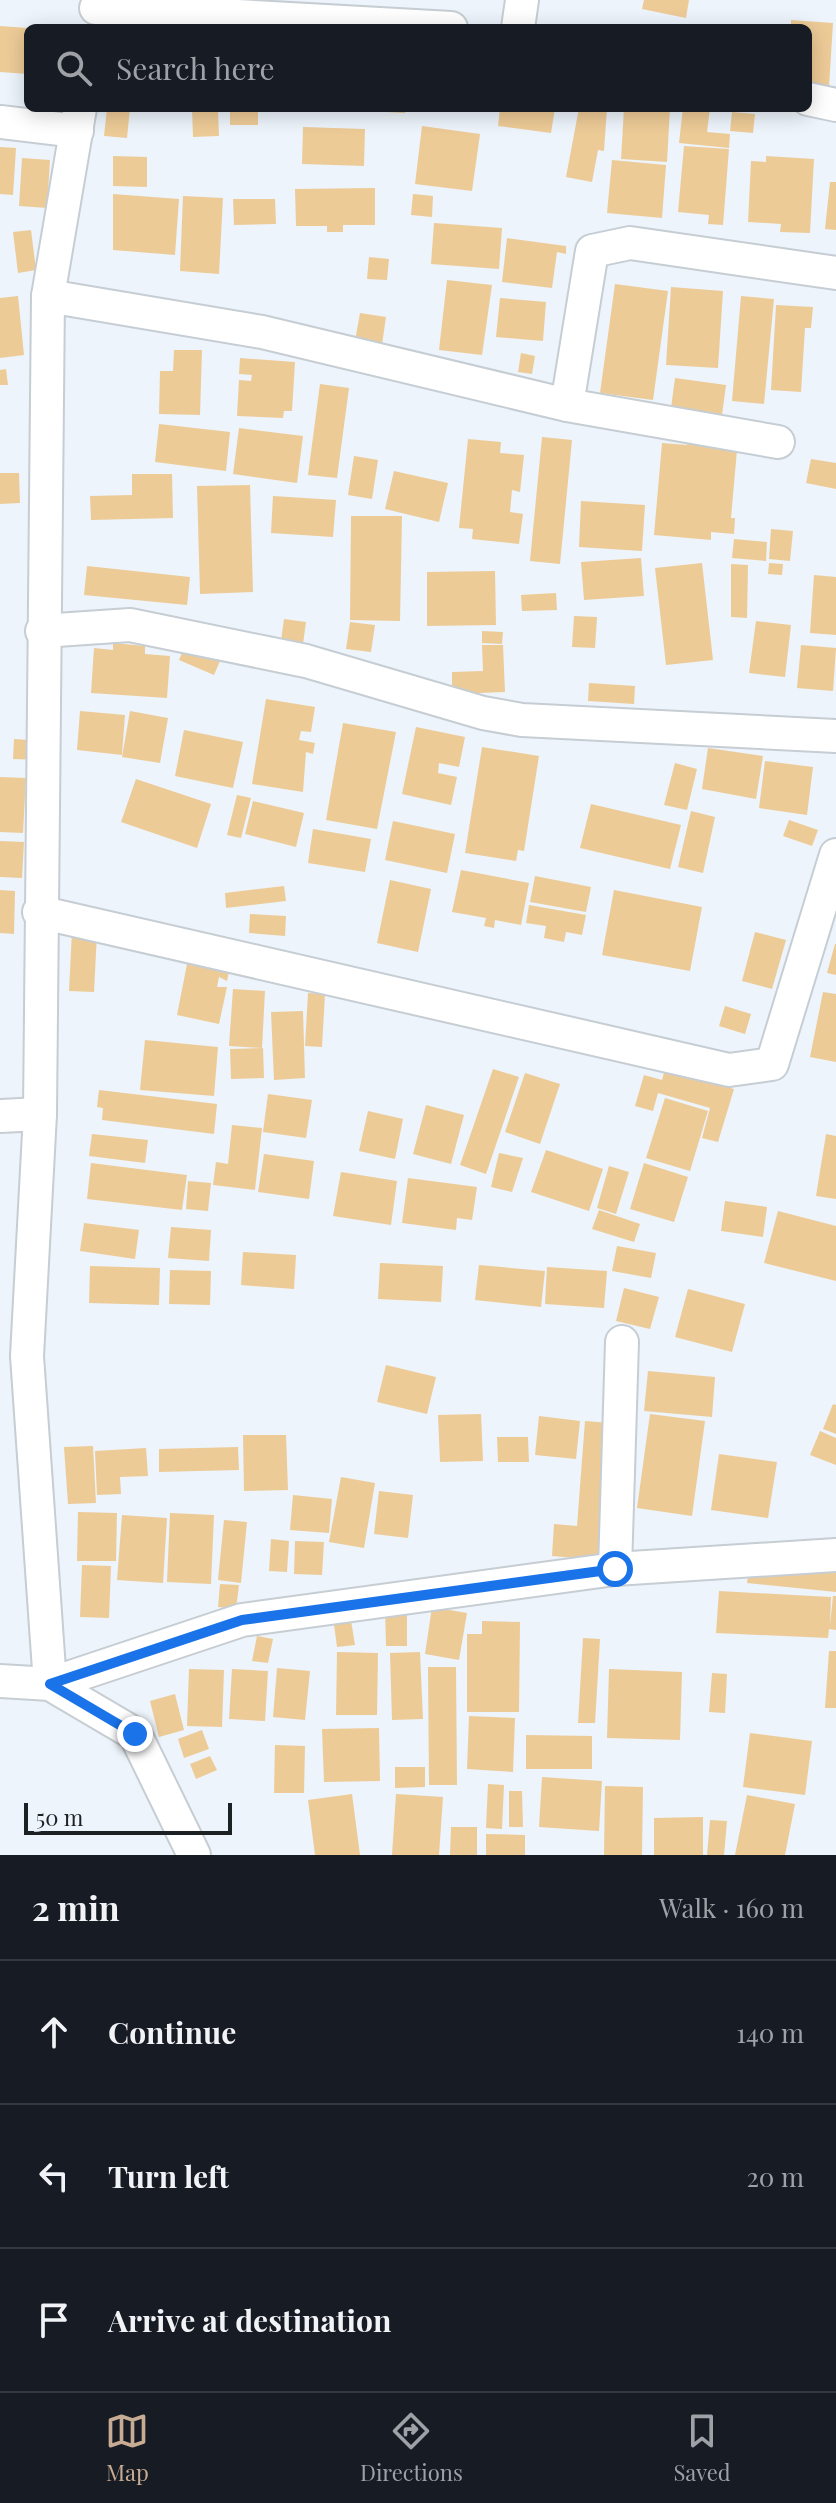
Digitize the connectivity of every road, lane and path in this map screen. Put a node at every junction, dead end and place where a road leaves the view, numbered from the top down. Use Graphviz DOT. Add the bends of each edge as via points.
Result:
graph roads {
  1 [pos="522,0"];
  2 [pos="96,12"];
  3 [pos="362,24"];
  4 [pos="519,24"];
  5 [pos="812,100"];
  6 [pos="836,105"];
  7 [pos="79,120"];
  8 [pos="0,122"];
  9 [pos="836,273"];
  10 [pos="48,296"];
  11 [pos="567,405"];
  12 [pos="778,442"];
  13 [pos="42,631"];
  14 [pos="836,736"];
  15 [pos="836,855"];
  16 [pos="39,912"];
  17 [pos="40,1114"];
  18 [pos="0,1116"];
  19 [pos="622,1342"];
  20 [pos="836,1555"];
  21 [pos="615,1569"];
  22 [pos="0,1681"];
  23 [pos="50,1684"];
  24 [pos="194,1855"];
  1 -- 4 [label="street"];
  2 -- 3 [label="street"];
  5 -- 6 [label="street"];
  7 -- 8 [label="street"];
  7 -- 10 [label="street"];
  9 -- 11 [label="street" via="630,243 592,251"];
  10 -- 11 [label="street" via="262,332"];
  10 -- 13 [label="street"];
  11 -- 12 [label="street"];
  13 -- 14 [label="street" via="130,625 306,661 522,720"];
  13 -- 16 [label="street"];
  15 -- 16 [label="street" via="772,1064 729,1070"];
  16 -- 17 [label="street"];
  17 -- 18 [label="street"];
  17 -- 23 [label="street" via="27,1356"];
  19 -- 21 [label="street"];
  20 -- 21 [label="street"];
  21 -- 23 [label="street" via="242,1620"];
  22 -- 23 [label="street"];
  23 -- 24 [label="street" via="135,1734"];
}
